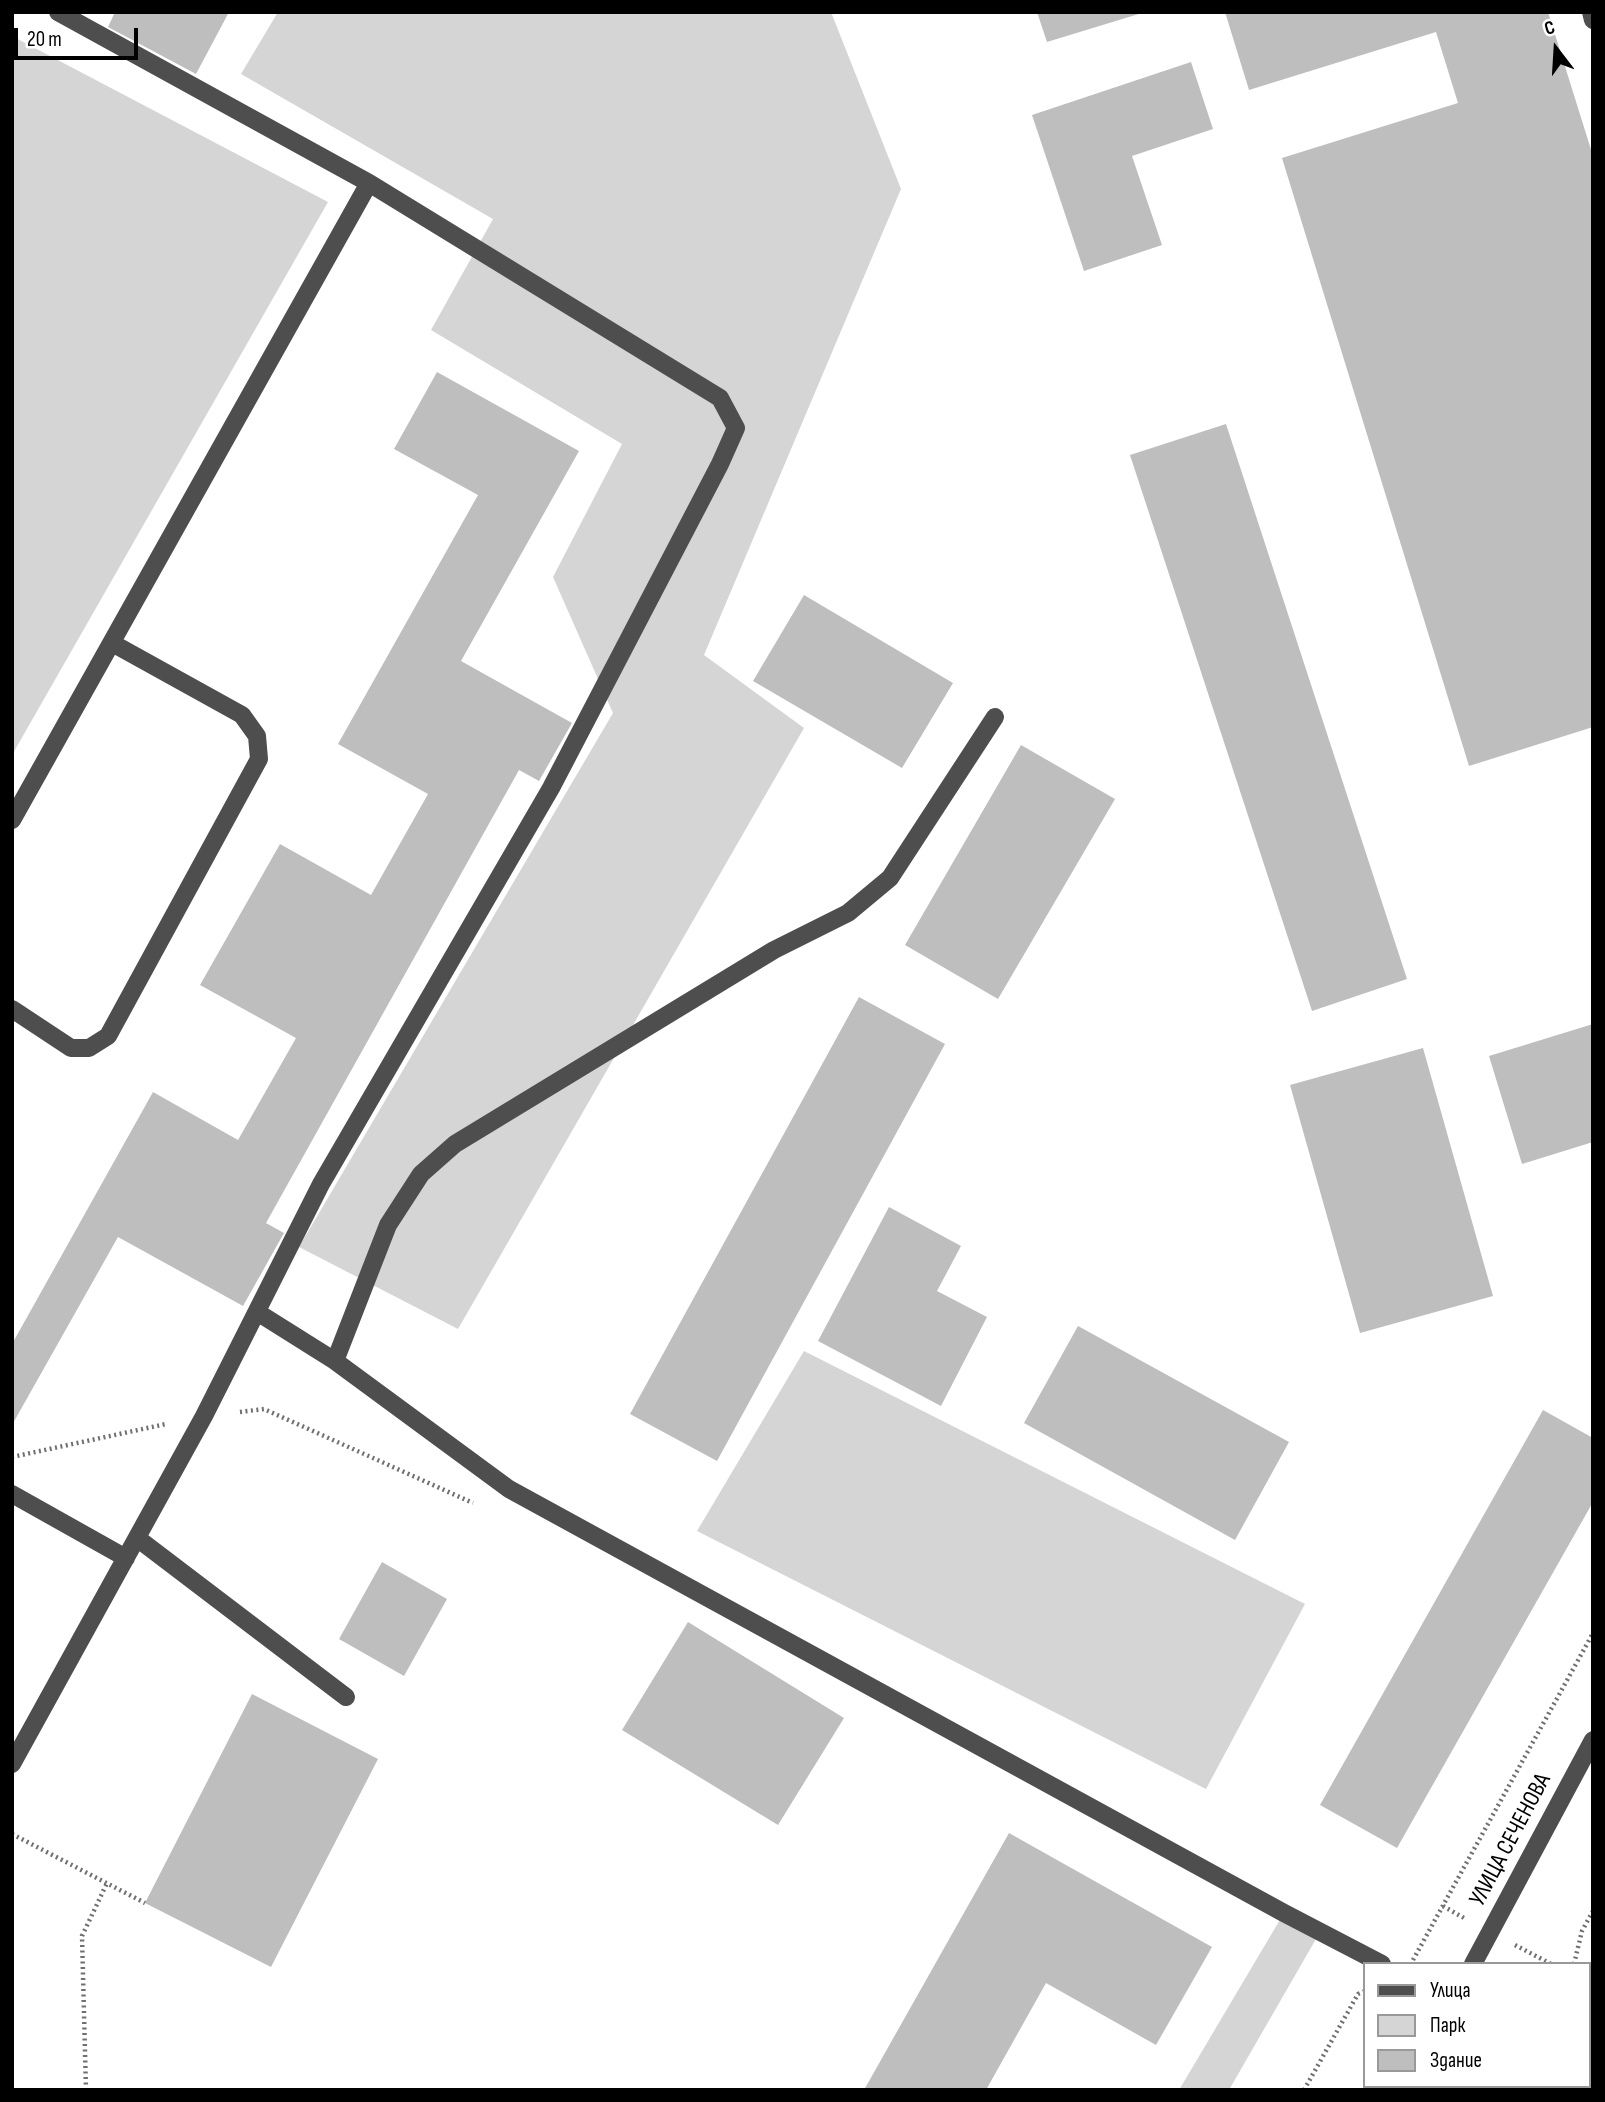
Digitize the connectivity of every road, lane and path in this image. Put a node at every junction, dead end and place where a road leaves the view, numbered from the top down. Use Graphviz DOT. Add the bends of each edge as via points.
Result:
graph roads {
  1 [pos="58,12"];
  2 [pos="1591,12"];
  3 [pos="1593,20"];
  4 [pos="369,183"];
  5 [pos="112,643"];
  6 [pos="995,717"];
  7 [pos="12,820"];
  8 [pos="12,1009"];
  9 [pos="257,1312"];
  10 [pos="335,1361"];
  11 [pos="204,1416"];
  12 [pos="12,1457"];
  13 [pos="12,1494"];
  14 [pos="478,1505"];
  15 [pos="137,1538"];
  16 [pos="126,1558"];
  17 [pos="1593,1633"];
  18 [pos="346,1697"];
  19 [pos="1593,1740"];
  20 [pos="12,1763"];
  21 [pos="12,1833"];
  22 [pos="107,1883"];
  23 [pos="145,1903"];
  24 [pos="1593,1911"];
  25 [pos="1378,1962"];
  26 [pos="1412,1962"];
  27 [pos="1474,1962"];
  28 [pos="1574,1962"];
  29 [pos="1364,1991"];
  30 [pos="86,2090"];
  31 [pos="1304,2090"];
  1 -- 4 [label="street"];
  2 -- 3 [label="street"];
  4 -- 5 [label="street"];
  4 -- 9 [label="street" via="720,398 736,428 551,788 321,1184"];
  5 -- 7 [label="street"];
  5 -- 8 [label="street" via="242,716 257,736 259,759 108,1036 89,1048 71,1048"];
  6 -- 10 [label="street" via="890,878 848,913 774,950 455,1144 421,1174 388,1226"];
  9 -- 10 [label="street"];
  9 -- 11 [label="street"];
  10 -- 25 [label="street" via="509,1489"];
  11 -- 12 [label="path"];
  11 -- 14 [label="path" via="264,1409"];
  11 -- 15 [label="street"];
  13 -- 16 [label="street"];
  15 -- 16 [label="street"];
  15 -- 18 [label="street"];
  16 -- 20 [label="street"];
  17 -- 26 [label="path"];
  19 -- 27 [label="street, УЛИЦА СЕЧЕНОВА"];
  21 -- 22 [label="path"];
  22 -- 23 [label="path"];
  22 -- 30 [label="path" via="82,1936"];
  24 -- 28 [label="path" via="1582,1931"];
  29 -- 31 [label="path" via="1358,1994"];
}
